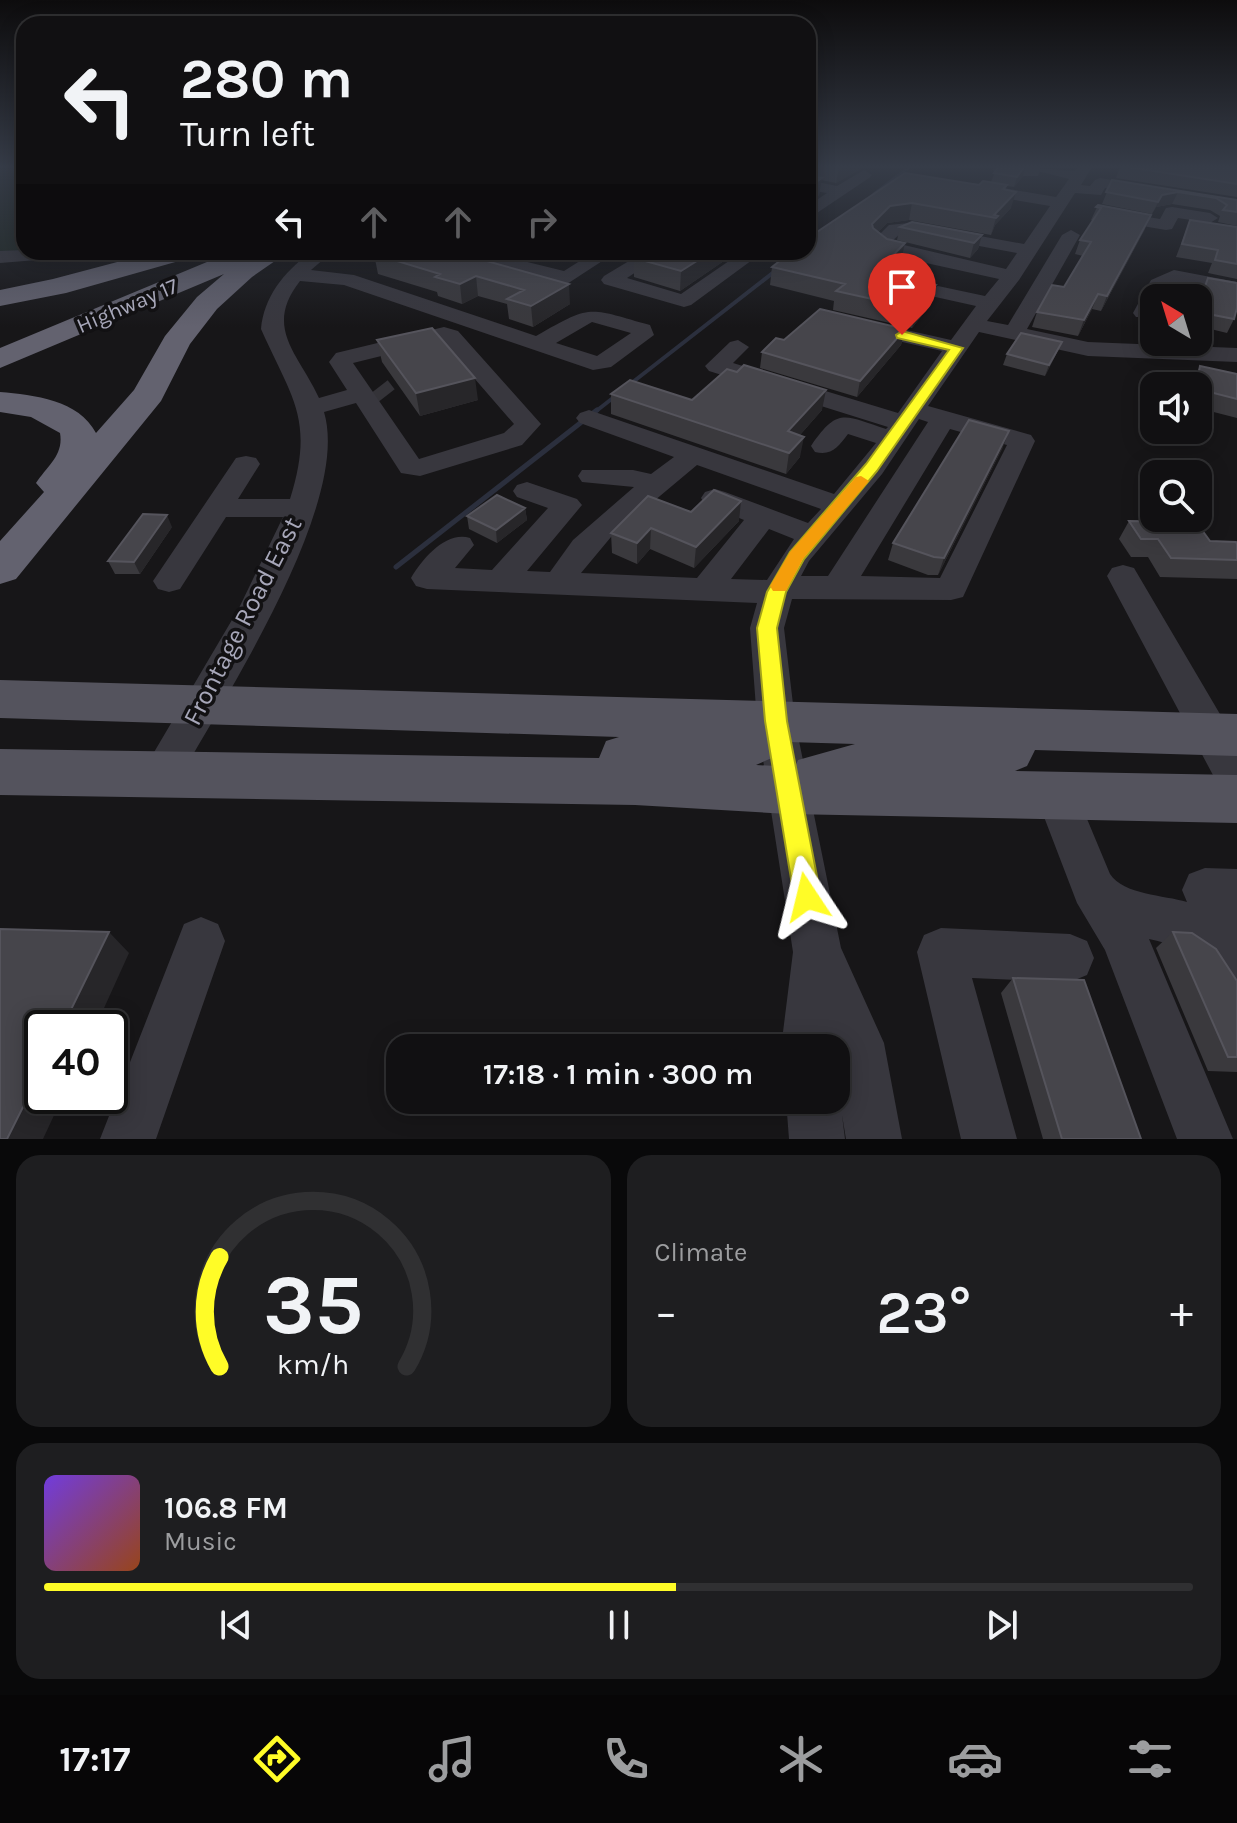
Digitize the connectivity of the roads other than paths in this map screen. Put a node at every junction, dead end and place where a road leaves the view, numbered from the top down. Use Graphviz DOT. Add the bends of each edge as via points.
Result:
graph roads {
  1 [pos="1059,220"];
  2 [pos="1068,220"];
  3 [pos="1122,220"];
  4 [pos="1230,227"];
  5 [pos="1030,249"];
  6 [pos="155,260"];
  7 [pos="200,260"];
  8 [pos="235,260"];
  9 [pos="311,260"];
  10 [pos="497,260"];
  11 [pos="559,260"];
  12 [pos="595,260"];
  13 [pos="644,260"];
  14 [pos="743,260"];
  15 [pos="285,264"];
  16 [pos="541,271"];
  17 [pos="1012,276"];
  18 [pos="1157,284"];
  19 [pos="1237,288"];
  20 [pos="938,292"];
  21 [pos="0,298"];
  22 [pos="972,317"];
  23 [pos="838,320"];
  24 [pos="1013,334"];
  25 [pos="1140,338"];
  26 [pos="0,340"];
  27 [pos="1212,342"];
  28 [pos="538,344"];
  29 [pos="738,347"];
  30 [pos="957,348"];
  31 [pos="1105,351"];
  32 [pos="1232,355"];
  33 [pos="0,359"];
  34 [pos="371,394"];
  35 [pos="0,402"];
  36 [pos="310,408"];
  37 [pos="589,418"];
  38 [pos="943,419"];
  39 [pos="903,424"];
  40 [pos="824,446"];
  41 [pos="693,455"];
  42 [pos="246,464"];
  43 [pos="592,476"];
  44 [pos="657,484"];
  45 [pos="527,491"];
  46 [pos="715,498"];
  47 [pos="841,506"];
  48 [pos="218,508"];
  49 [pos="301,508"];
  50 [pos="763,516"];
  51 [pos="815,536"];
  52 [pos="0,545"];
  53 [pos="459,545"];
  54 [pos="0,569"];
  55 [pos="1123,576"];
  56 [pos="169,581"];
  57 [pos="500,581"];
  58 [pos="559,584"];
  59 [pos="838,587"];
  60 [pos="706,589"];
  61 [pos="778,590"];
  62 [pos="0,699"];
  63 [pos="200,703"];
  64 [pos="776,721"];
  65 [pos="1216,735"];
  66 [pos="0,772"];
  67 [pos="160,776"];
  68 [pos="379,779"];
  69 [pos="1237,780"];
  70 [pos="788,790"];
  71 [pos="1057,796"];
  72 [pos="1237,799"];
  73 [pos="1221,890"];
  74 [pos="1095,893"];
  75 [pos="201,941"];
  76 [pos="1237,949"];
  77 [pos="817,951"];
  78 [pos="1070,958"];
  79 [pos="1237,978"];
  80 [pos="808,1034"];
  81 [pos="814,1114"];
  82 [pos="128,1139"];
  83 [pos="817,1139"];
  84 [pos="874,1139"];
  85 [pos="989,1139"];
  86 [pos="1205,1139"];
  1 -- 5 [label="street"];
  2 -- 24 [label="street"];
  3 -- 4 [label="street" via="1162,236 1167,224"];
  5 -- 17 [label="street"];
  5 -- 17 [label="street" via="909,228 895,229 880,243 891,250"];
  6 -- 21 [label="highway"];
  7 -- 26 [label="highway, Highway 17"];
  8 -- 33 [label="highway, Highway 17"];
  9 -- 15 [label="street, Frontage Road East"];
  10 -- 16 [label="street"];
  11 -- 16 [label="street"];
  12 -- 16 [label="street" via="567,278"];
  13 -- 14 [label="street" via="611,280 684,301"];
  15 -- 28 [label="street" via="347,279"];
  15 -- 36 [label="street, Frontage Road East" via="285,288 271,316 272,329"];
  15 -- 54 [label="highway" via="243,271 207,303 176,342 149,394"];
  17 -- 22 [label="street"];
  18 -- 19 [label="street" via="1174,276"];
  20 -- 22 [label="street"];
  22 -- 24 [label="street"];
  22 -- 30 [label="street"];
  23 -- 30 [label="street"];
  24 -- 31 [label="street"];
  25 -- 31 [label="street" via="1109,337"];
  27 -- 32 [label="street"];
  29 -- 39 [label="street" via="717,366"];
  30 -- 39 [label="street"];
  31 -- 32 [label="street"];
  34 -- 34 [label="street" via="341,362 344,358 450,336 528,424 513,439 411,467"];
  34 -- 36 [label="street"];
  35 -- 52 [label="highway" via="55,413 75,425 79,439 76,457"];
  36 -- 49 [label="street, Frontage Road East" via="316,435"];
  37 -- 41 [label="street"];
  38 -- 39 [label="street"];
  38 -- 59 [label="street"];
  38 -- 59 [label="street" via="1022,441 951,589"];
  39 -- 40 [label="street" via="843,424"];
  39 -- 47 [label="street"];
  41 -- 44 [label="street"];
  41 -- 47 [label="street"];
  42 -- 48 [label="street"];
  43 -- 44 [label="street"];
  44 -- 58 [label="street" via="570,561"];
  45 -- 57 [label="street" via="567,505"];
  46 -- 50 [label="street"];
  47 -- 51 [label="street"];
  48 -- 49 [label="street"];
  48 -- 56 [label="street"];
  49 -- 63 [label="street, Frontage Road East" via="266,588"];
  50 -- 51 [label="street"];
  50 -- 60 [label="street"];
  51 -- 61 [label="street" via="796,556"];
  53 -- 57 [label="street" via="427,578"];
  55 -- 65 [label="street"];
  57 -- 58 [label="street"];
  58 -- 60 [label="street"];
  59 -- 61 [label="street"];
  60 -- 61 [label="street"];
  61 -- 64 [label="street" via="767,628"];
  62 -- 63 [label="main road"];
  63 -- 64 [label="main road"];
  63 -- 67 [label="street, Frontage Road East"];
  64 -- 65 [label="main road"];
  64 -- 68 [label="main road" via="756,742 736,750 519,761"];
  64 -- 70 [label="street"];
  65 -- 69 [label="street"];
  65 -- 70 [label="main road" via="875,762 842,768"];
  66 -- 67 [label="main road"];
  67 -- 68 [label="main road"];
  68 -- 70 [label="main road"];
  70 -- 71 [label="main road"];
  70 -- 77 [label="street"];
  71 -- 72 [label="main road"];
  71 -- 74 [label="street"];
  73 -- 76 [label="street"];
  74 -- 79 [label="street" via="1124,912 1199,930 1223,951"];
  74 -- 86 [label="street" via="1124,936"];
  75 -- 82 [label="street"];
  77 -- 80 [label="street"];
  77 -- 84 [label="street" via="858,1043"];
  78 -- 85 [label="street" via="941,952"];
  81 -- 83 [label="street"];
}
